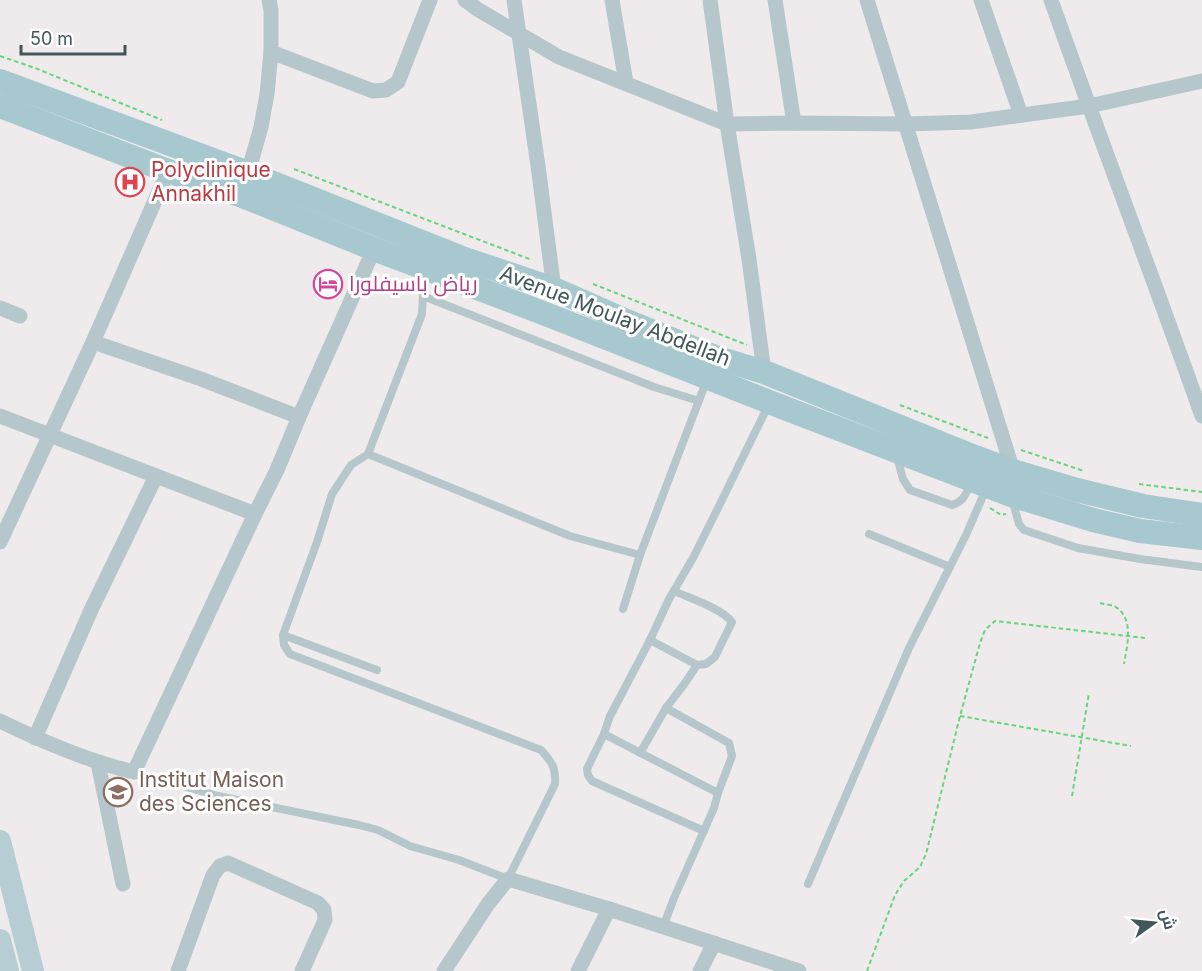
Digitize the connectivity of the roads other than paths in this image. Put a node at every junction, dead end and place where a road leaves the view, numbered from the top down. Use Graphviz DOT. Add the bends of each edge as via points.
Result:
graph roads {
  1 [pos="269,0"];
  2 [pos="430,0"];
  3 [pos="465,0"];
  4 [pos="514,0"];
  5 [pos="612,0"];
  6 [pos="710,0"];
  7 [pos="775,0"];
  8 [pos="867,0"];
  9 [pos="981,0"];
  10 [pos="1051,0"];
  11 [pos="519,34"];
  12 [pos="271,52"];
  13 [pos="0,81"];
  14 [pos="1202,81"];
  15 [pos="626,83"];
  16 [pos="0,106"];
  17 [pos="1089,106"];
  18 [pos="1021,116"];
  19 [pos="794,123"];
  20 [pos="727,124"];
  21 [pos="906,124"];
  22 [pos="168,171"];
  23 [pos="248,173"];
  24 [pos="374,249"];
  25 [pos="424,268"];
  26 [pos="552,278"];
  27 [pos="423,296"];
  28 [pos="0,308"];
  29 [pos="21,316"];
  30 [pos="93,342"];
  31 [pos="762,361"];
  32 [pos="708,378"];
  33 [pos="699,401"];
  34 [pos="770,402"];
  35 [pos="0,416"];
  36 [pos="1202,416"];
  37 [pos="298,417"];
  38 [pos="49,435"];
  39 [pos="368,454"];
  40 [pos="1013,471"];
  41 [pos="156,476"];
  42 [pos="980,483"];
  43 [pos="1011,495"];
  44 [pos="255,514"];
  45 [pos="1202,516"];
  46 [pos="869,534"];
  47 [pos="1202,538"];
  48 [pos="0,542"];
  49 [pos="640,555"];
  50 [pos="950,567"];
  51 [pos="1202,567"];
  52 [pos="674,591"];
  53 [pos="623,609"];
  54 [pos="283,635"];
  55 [pos="650,640"];
  56 [pos="697,664"];
  57 [pos="377,670"];
  58 [pos="666,708"];
  59 [pos="0,721"];
  60 [pos="604,734"];
  61 [pos="35,738"];
  62 [pos="640,753"];
  63 [pos="98,763"];
  64 [pos="134,772"];
  65 [pos="718,793"];
  66 [pos="704,831"];
  67 [pos="0,841"];
  68 [pos="508,879"];
  69 [pos="123,884"];
  70 [pos="807,884"];
  71 [pos="609,909"];
  72 [pos="663,927"];
  73 [pos="0,940"];
  74 [pos="714,944"];
  75 [pos="8,971"];
  76 [pos="33,971"];
  77 [pos="178,971"];
  78 [pos="302,971"];
  79 [pos="444,971"];
  80 [pos="578,971"];
  81 [pos="700,971"];
  82 [pos="799,971"];
  1 -- 12 [label="street"];
  2 -- 12 [label="street" via="399,82 386,90 373,91"];
  3 -- 11 [label="street"];
  4 -- 11 [label="street"];
  5 -- 15 [label="street"];
  6 -- 20 [label="street"];
  7 -- 19 [label="street"];
  8 -- 21 [label="street"];
  9 -- 18 [label="street"];
  10 -- 17 [label="street"];
  11 -- 15 [label="street" via="559,57"];
  11 -- 26 [label="street"];
  12 -- 23 [label="street" via="261,127"];
  13 -- 23 [label="main road, Avenue Moulay Abdellah"];
  14 -- 17 [label="street"];
  15 -- 20 [label="street"];
  16 -- 22 [label="main road, Avenue Moulay Abdellah"];
  17 -- 18 [label="street"];
  17 -- 36 [label="street"];
  18 -- 21 [label="street"];
  19 -- 20 [label="street"];
  19 -- 21 [label="street"];
  20 -- 31 [label="street"];
  21 -- 40 [label="street"];
  22 -- 24 [label="main road, Avenue Moulay Abdellah" via="240,195"];
  22 -- 30 [label="street"];
  23 -- 26 [label="main road, Avenue Moulay Abdellah" via="462,258"];
  24 -- 25 [label="main road, Avenue Moulay Abdellah"];
  24 -- 37 [label="street"];
  25 -- 27 [label="lane"];
  25 -- 32 [label="main road, Avenue Moulay Abdellah"];
  26 -- 31 [label="main road, Avenue Moulay Abdellah" via="622,320 718,358"];
  27 -- 33 [label="lane"];
  27 -- 39 [label="lane" via="422,314"];
  28 -- 29 [label="street"];
  30 -- 37 [label="street"];
  30 -- 38 [label="street"];
  31 -- 40 [label="main road, Avenue Moulay Abdellah" via="902,428"];
  32 -- 33 [label="lane"];
  32 -- 34 [label="main road, Avenue Moulay Abdellah"];
  33 -- 49 [label="lane"];
  34 -- 42 [label="main road, Avenue Moulay Abdellah"];
  34 -- 52 [label="lane"];
  35 -- 38 [label="street"];
  37 -- 44 [label="street"];
  38 -- 41 [label="street"];
  38 -- 48 [label="street"];
  39 -- 49 [label="lane" via="570,536"];
  39 -- 54 [label="lane" via="351,465 332,494"];
  40 -- 45 [label="main road, Avenue Moulay Abdellah" via="1143,506"];
  41 -- 44 [label="street"];
  41 -- 61 [label="street"];
  42 -- 43 [label="main road, Avenue Moulay Abdellah"];
  42 -- 50 [label="lane" via="966,535"];
  43 -- 47 [label="main road, Avenue Moulay Abdellah" via="1140,531"];
  43 -- 51 [label="lane" via="1024,530 1078,548"];
  44 -- 64 [label="street"];
  46 -- 50 [label="lane"];
  49 -- 53 [label="lane"];
  50 -- 70 [label="lane" via="909,648"];
  52 -- 55 [label="lane"];
  52 -- 56 [label="lane" via="728,616 732,622 715,657 706,664"];
  54 -- 57 [label="lane"];
  54 -- 68 [label="lane" via="290,654 541,750 556,772 555,784"];
  55 -- 56 [label="lane"];
  55 -- 60 [label="lane"];
  56 -- 58 [label="lane"];
  58 -- 62 [label="lane"];
  58 -- 65 [label="lane" via="729,743 732,756"];
  59 -- 61 [label="street"];
  60 -- 62 [label="lane"];
  60 -- 66 [label="lane" via="587,769 592,781"];
  61 -- 63 [label="street"];
  62 -- 65 [label="lane"];
  63 -- 64 [label="street"];
  63 -- 69 [label="street"];
  64 -- 68 [label="lane" via="218,796 378,830 410,846"];
  65 -- 66 [label="lane"];
  66 -- 72 [label="lane"];
  67 -- 76 [label="street"];
  68 -- 71 [label="street"];
  68 -- 79 [label="street"];
  71 -- 72 [label="street"];
  71 -- 80 [label="street"];
  72 -- 74 [label="street"];
  73 -- 75 [label="street"];
  74 -- 81 [label="street"];
  74 -- 82 [label="street"];
  77 -- 78 [label="street" via="213,875 228,863 318,903 324,910 325,920"];
}
